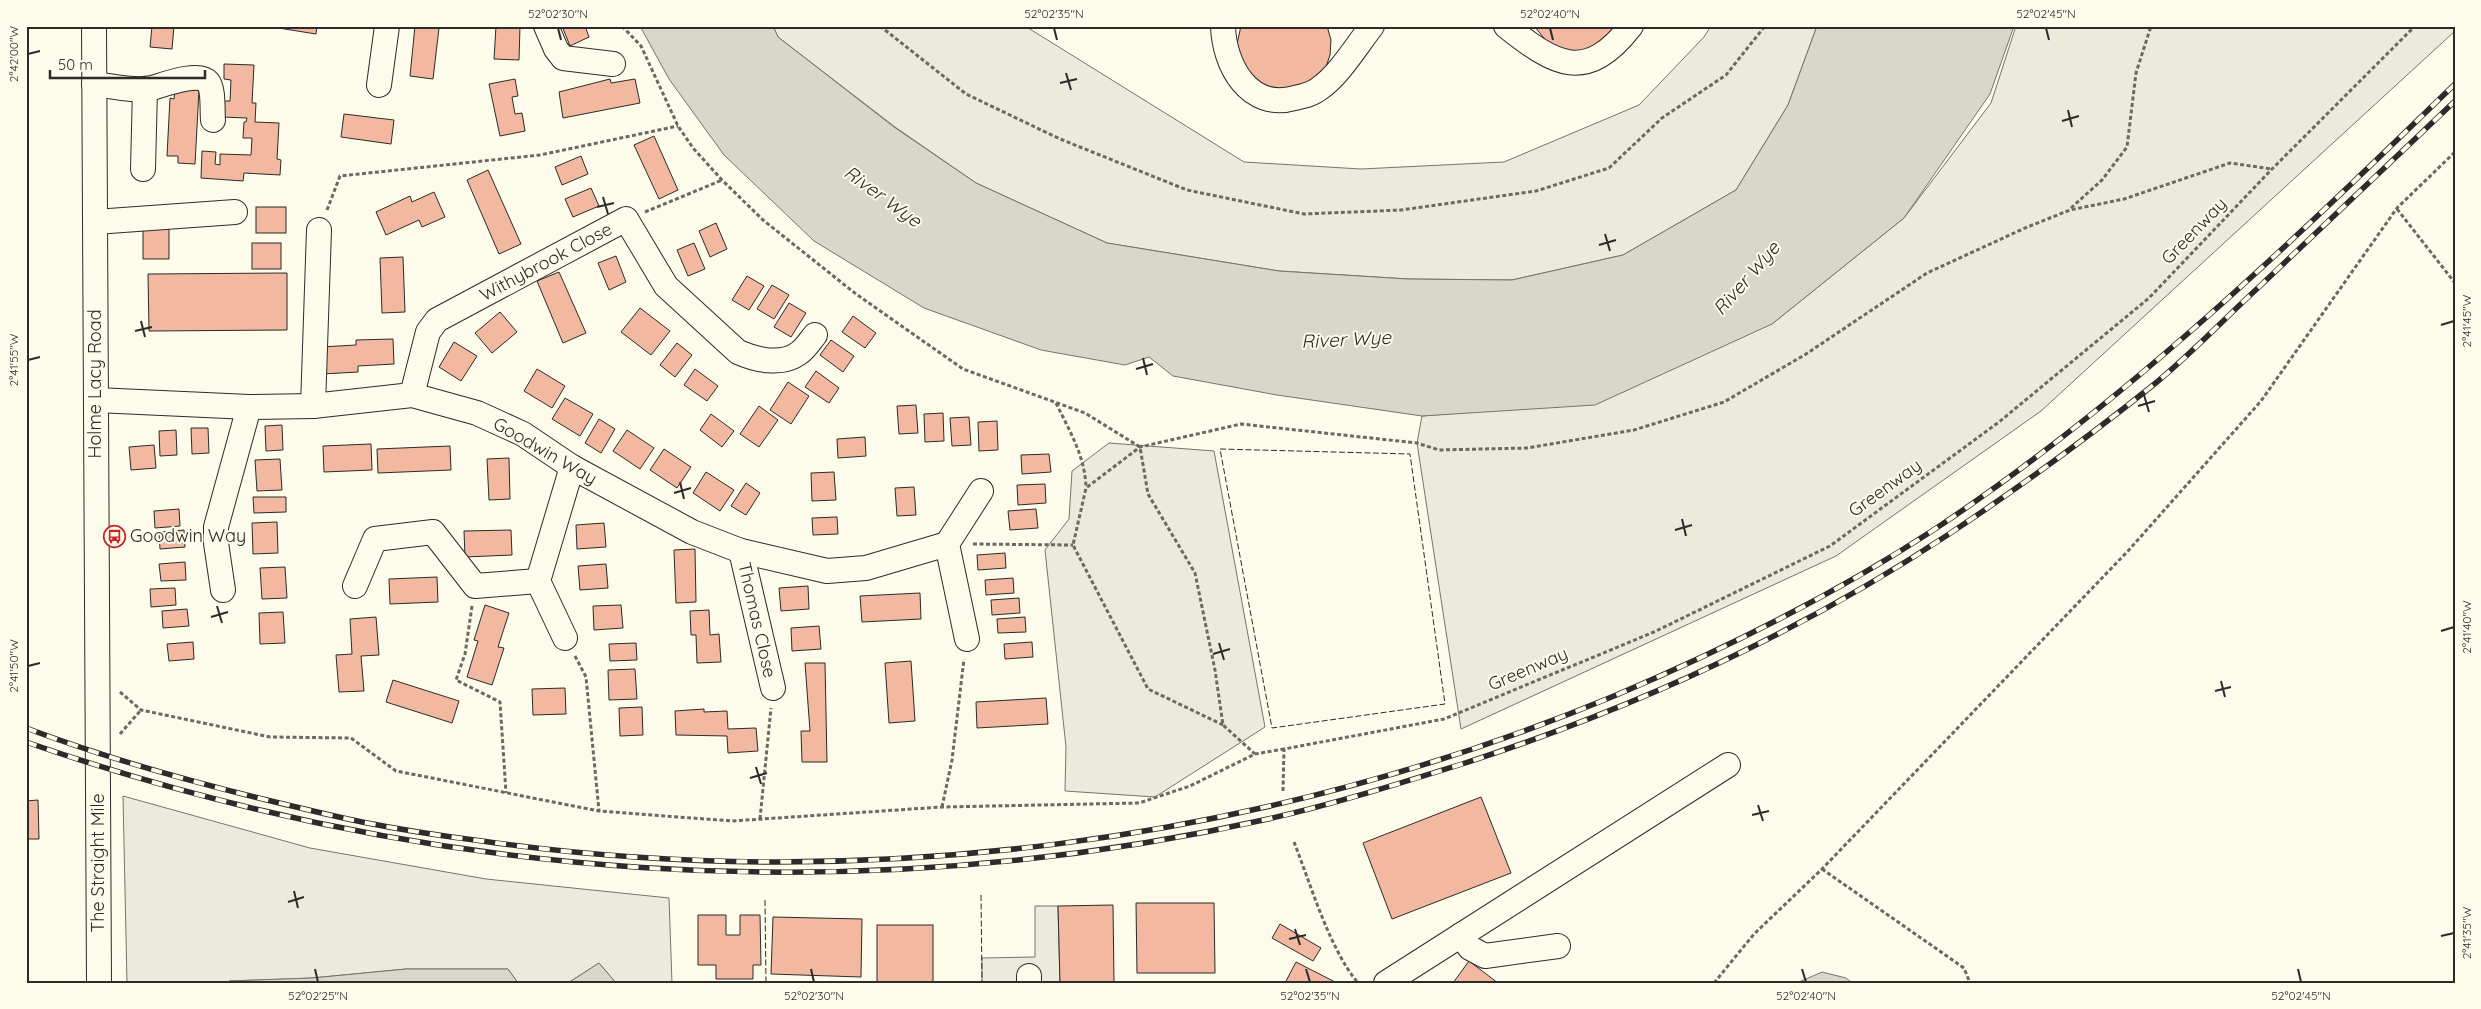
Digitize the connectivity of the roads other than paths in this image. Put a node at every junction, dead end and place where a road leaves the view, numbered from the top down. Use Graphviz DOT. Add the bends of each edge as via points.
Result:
graph roads {
  1 [pos="94,26"];
  2 [pos="387,26"];
  3 [pos="546,26"];
  4 [pos="1223,26"];
  5 [pos="1372,26"];
  6 [pos="1506,26"];
  7 [pos="1632,26"];
  8 [pos="613,64"];
  9 [pos="94,84"];
  10 [pos="379,85"];
  11 [pos="145,89"];
  12 [pos="213,120"];
  13 [pos="143,169"];
  14 [pos="236,212"];
  15 [pos="94,222"];
  16 [pos="319,230"];
  17 [pos="815,335"];
  18 [pos="412,395"];
  19 [pos="96,400"];
  20 [pos="313,406"];
  21 [pos="249,407"];
  22 [pos="572,467"];
  23 [pos="981,491"];
  24 [pos="947,544"];
  25 [pos="741,551"];
  26 [pos="538,581"];
  27 [pos="355,586"];
  28 [pos="223,590"];
  29 [pos="565,638"];
  30 [pos="967,638"];
  31 [pos="773,688"];
  32 [pos="97,742"];
  33 [pos="1728,765"];
  34 [pos="1461,935"];
  35 [pos="1558,946"];
  36 [pos="99,983"];
  37 [pos="1386,983"];
  1 -- 9 [label="street, Holme Lacy Road"];
  2 -- 10 [label="street"];
  3 -- 8 [label="street" via="563,58"];
  4 -- 5 [label="street" via="1228,59 1238,77 1260,97 1274,101 1291,100 1320,89"];
  6 -- 7 [label="street" via="1547,56 1577,63 1610,51"];
  9 -- 11 [label="street"];
  9 -- 15 [label="street, Holme Lacy Road"];
  11 -- 12 [label="street" via="190,78 204,79 210,92"];
  11 -- 13 [label="street"];
  14 -- 15 [label="street"];
  15 -- 19 [label="street, Holme Lacy Road"];
  16 -- 20 [label="street"];
  17 -- 18 [label="street, Withybrook Close" via="801,352 792,357 770,360 751,358 738,352 666,286 626,219 437,320 428,332"];
  18 -- 20 [label="street, Goodwin Way"];
  18 -- 22 [label="street, Goodwin Way" via="477,413 523,434"];
  19 -- 21 [label="street, Goodwin Way"];
  19 -- 32 [label="street, Holme Lacy Road"];
  20 -- 21 [label="street, Goodwin Way"];
  21 -- 28 [label="street" via="216,527"];
  22 -- 25 [label="street, Goodwin Way" via="692,532"];
  22 -- 26 [label="street"];
  23 -- 24 [label="street"];
  24 -- 25 [label="street, Goodwin Way" via="866,568 827,571"];
  24 -- 30 [label="street"];
  25 -- 31 [label="street, Thomas Close"];
  26 -- 27 [label="street" via="475,586 433,532 375,539"];
  26 -- 29 [label="street"];
  32 -- 36 [label="street, The Straight Mile"];
  33 -- 34 [label="street"];
  34 -- 35 [label="street" via="1470,948 1485,956"];
  34 -- 37 [label="street"];
}
